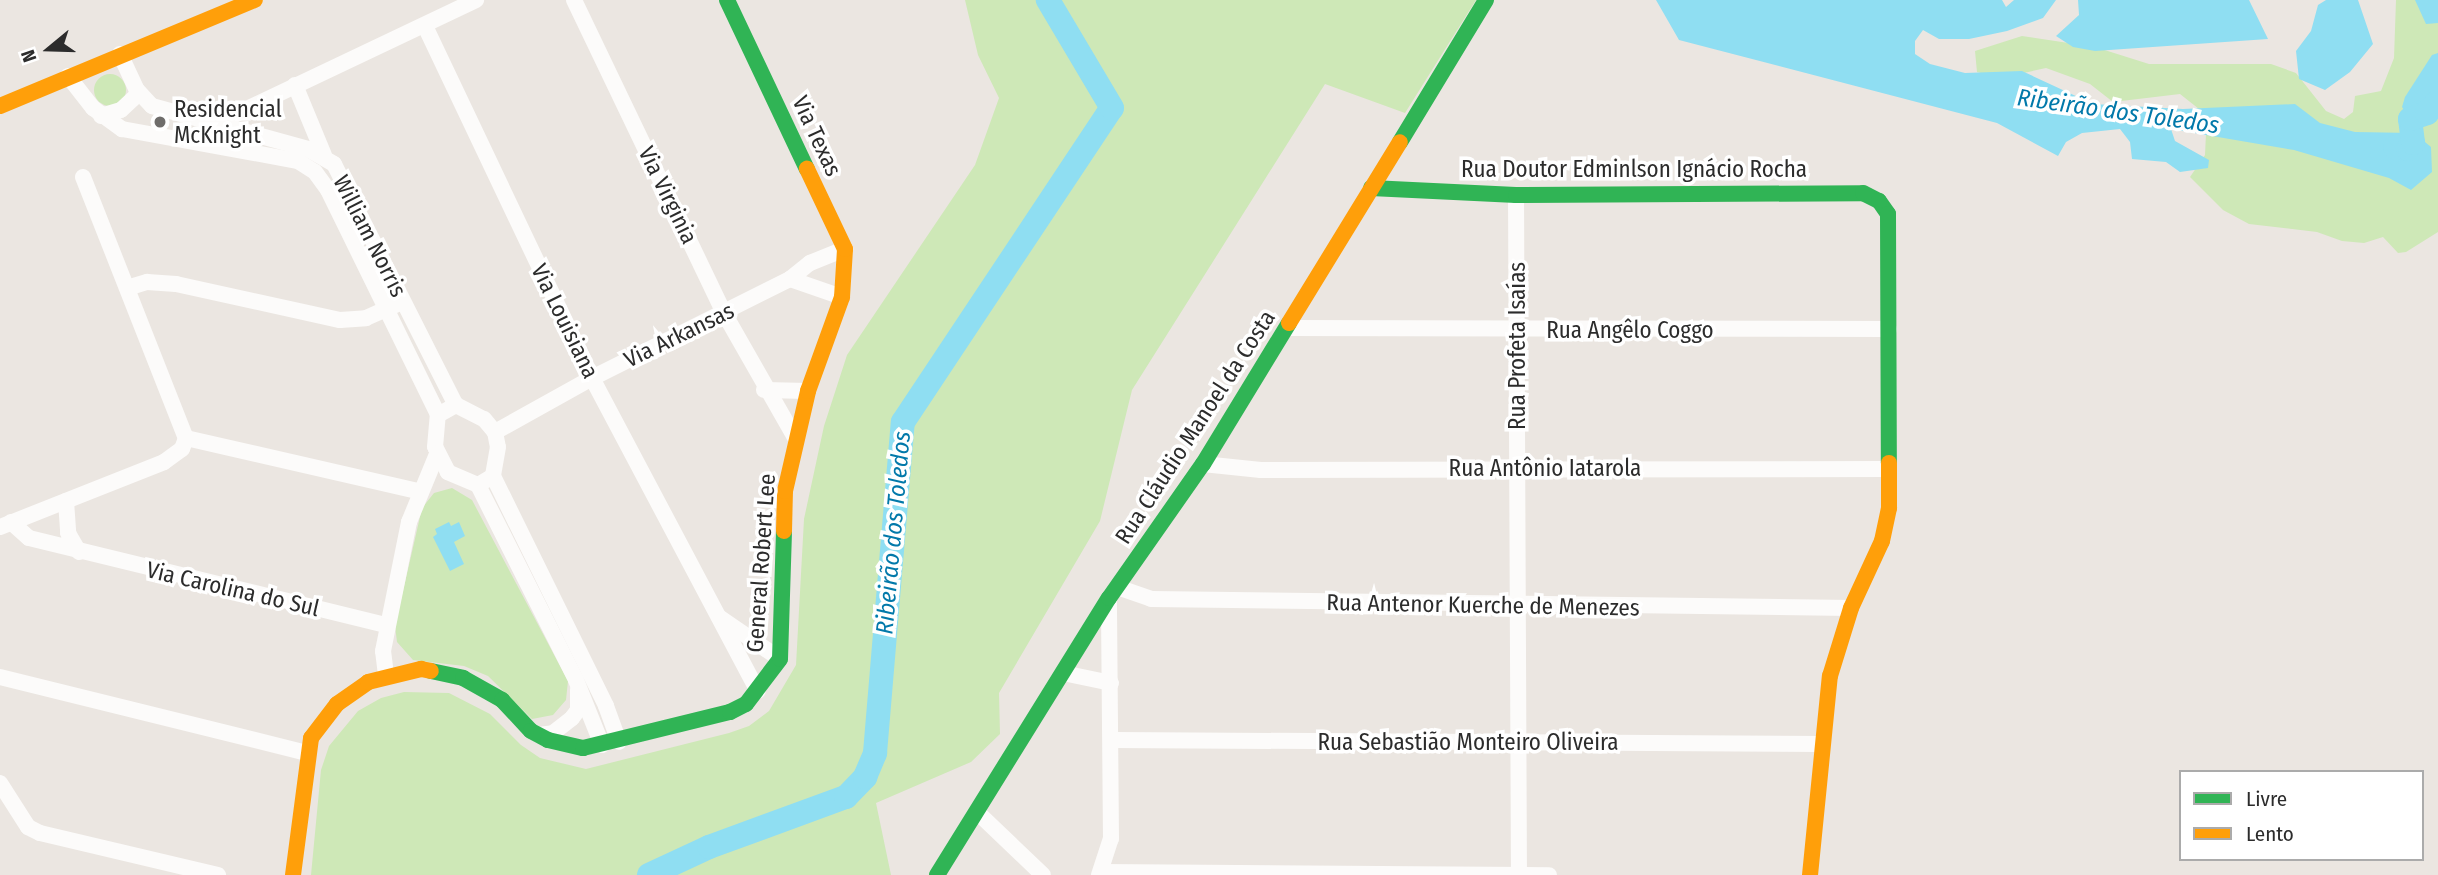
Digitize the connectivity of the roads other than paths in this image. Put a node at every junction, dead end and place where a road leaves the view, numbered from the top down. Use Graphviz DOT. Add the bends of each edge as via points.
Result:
graph roads {
  1 [pos="255,0"];
  2 [pos="477,0"];
  3 [pos="574,0"];
  4 [pos="727,0"];
  5 [pos="1486,0"];
  6 [pos="425,26"];
  7 [pos="120,54"];
  8 [pos="68,76"];
  9 [pos="295,85"];
  10 [pos="139,93"];
  11 [pos="0,106"];
  12 [pos="253,108"];
  13 [pos="101,116"];
  14 [pos="217,125"];
  15 [pos="244,132"];
  16 [pos="207,146"];
  17 [pos="239,151"];
  18 [pos="324,155"];
  19 [pos="83,177"];
  20 [pos="1371,188"];
  21 [pos="1516,195"];
  22 [pos="845,249"];
  23 [pos="790,279"];
  24 [pos="127,288"];
  25 [pos="842,297"];
  26 [pos="403,301"];
  27 [pos="388,309"];
  28 [pos="724,313"];
  29 [pos="1287,328"];
  30 [pos="1889,329"];
  31 [pos="1517,331"];
  32 [pos="592,378"];
  33 [pos="764,390"];
  34 [pos="808,391"];
  35 [pos="456,405"];
  36 [pos="438,415"];
  37 [pos="495,432"];
  38 [pos="186,438"];
  39 [pos="796,439"];
  40 [pos="437,454"];
  41 [pos="1203,464"];
  42 [pos="1517,467"];
  43 [pos="1888,469"];
  44 [pos="448,472"];
  45 [pos="493,477"];
  46 [pos="478,485"];
  47 [pos="418,491"];
  48 [pos="66,501"];
  49 [pos="6,524"];
  50 [pos="79,552"];
  51 [pos="1113,593"];
  52 [pos="1518,606"];
  53 [pos="1851,608"];
  54 [pos="712,611"];
  55 [pos="387,625"];
  56 [pos="780,659"];
  57 [pos="1063,673"];
  58 [pos="386,675"];
  59 [pos="0,677"];
  60 [pos="576,680"];
  61 [pos="1111,683"];
  62 [pos="758,691"];
  63 [pos="539,735"];
  64 [pos="1114,740"];
  65 [pos="619,742"];
  66 [pos="1518,742"];
  67 [pos="1822,744"];
  68 [pos="602,745"];
  69 [pos="306,753"];
  70 [pos="0,783"];
  71 [pos="977,812"];
  72 [pos="1100,873"];
  73 [pos="218,875"];
  74 [pos="293,875"];
  75 [pos="937,875"];
  76 [pos="1043,875"];
  77 [pos="1519,875"];
  78 [pos="1549,875"];
  79 [pos="1810,875"];
  1 -- 7 [label="street"];
  2 -- 6 [label="street"];
  3 -- 28 [label="street, Via Virginia"];
  4 -- 22 [label="street, Via Texas"];
  5 -- 20 [label="street, Rua Cláudio Manoel da Costa"];
  6 -- 9 [label="street"];
  6 -- 32 [label="street, Via Louisiana"];
  7 -- 8 [label="street"];
  7 -- 10 [label="street"];
  8 -- 11 [label="street"];
  8 -- 13 [label="street"];
  9 -- 12 [label="street"];
  9 -- 18 [label="street"];
  10 -- 13 [label="street" via="121,110"];
  10 -- 14 [label="street, William Norris" via="152,106"];
  12 -- 14 [label="street"];
  12 -- 15 [label="street"];
  13 -- 16 [label="street, William Norris" via="122,129"];
  14 -- 15 [label="street, William Norris"];
  14 -- 16 [label="street"];
  15 -- 17 [label="street"];
  15 -- 18 [label="street, William Norris"];
  16 -- 17 [label="street, William Norris"];
  17 -- 27 [label="street, William Norris" via="298,162 315,172"];
  18 -- 26 [label="street, William Norris" via="334,164"];
  19 -- 24 [label="street"];
  20 -- 21 [label="street, Rua Doutor Edminlson Ignácio Rocha"];
  20 -- 29 [label="street, Rua Cláudio Manoel da Costa"];
  21 -- 30 [label="street, Rua Doutor Edminlson Ignácio Rocha" via="1863,192 1879,201 1888,214"];
  21 -- 31 [label="street, Rua Profeta Isaías"];
  22 -- 23 [label="street, Via Arkansas" via="810,263"];
  22 -- 25 [label="street, Via Texas"];
  23 -- 25 [label="street"];
  23 -- 28 [label="street, Via Arkansas"];
  24 -- 27 [label="street" via="147,282 176,284 340,320 366,318"];
  24 -- 38 [label="street"];
  25 -- 34 [label="street, General Robert Lee"];
  26 -- 27 [label="street"];
  26 -- 35 [label="street, William Norris"];
  27 -- 36 [label="street, William Norris"];
  28 -- 32 [label="street, Via Arkansas"];
  28 -- 33 [label="street, Via Virginia"];
  29 -- 31 [label="street, Rua Angêlo Coggo"];
  29 -- 41 [label="street, Rua Cláudio Manoel da Costa"];
  30 -- 31 [label="street, Rua Angêlo Coggo"];
  30 -- 43 [label="street"];
  31 -- 42 [label="street, Rua Profeta Isaías"];
  32 -- 37 [label="street, Via Arkansas"];
  32 -- 54 [label="street, Via Louisiana"];
  33 -- 34 [label="street"];
  33 -- 39 [label="street, Via Virginia"];
  34 -- 39 [label="street, General Robert Lee"];
  35 -- 36 [label="street"];
  35 -- 37 [label="street" via="484,419"];
  36 -- 40 [label="street"];
  37 -- 45 [label="street" via="498,447"];
  38 -- 47 [label="street"];
  38 -- 48 [label="street" via="182,449 164,462"];
  39 -- 56 [label="street, General Robert Lee" via="785,491"];
  40 -- 44 [label="street"];
  40 -- 47 [label="street"];
  41 -- 42 [label="street, Rua Antônio Iatarola" via="1261,470"];
  41 -- 51 [label="street, Rua Cláudio Manoel da Costa"];
  42 -- 43 [label="street, Rua Antônio Iatarola"];
  42 -- 52 [label="street, Rua Profeta Isaías"];
  43 -- 53 [label="street" via="1889,508 1882,541"];
  44 -- 46 [label="street"];
  44 -- 47 [label="street"];
  45 -- 46 [label="street"];
  45 -- 65 [label="street"];
  46 -- 60 [label="street"];
  47 -- 55 [label="street"];
  48 -- 49 [label="street"];
  48 -- 50 [label="street" via="68,533"];
  49 -- 50 [label="street, Via Carolina do Sul" via="29,538"];
  50 -- 55 [label="street, Via Carolina do Sul"];
  51 -- 52 [label="street, Rua Antenor Kuerche de Menezes" via="1151,599"];
  51 -- 57 [label="street, Rua Cláudio Manoel da Costa"];
  51 -- 61 [label="street"];
  52 -- 53 [label="street, Rua Antenor Kuerche de Menezes"];
  52 -- 66 [label="street, Rua Profeta Isaías"];
  53 -- 67 [label="street" via="1830,676"];
  54 -- 56 [label="street, Via Louisiana"];
  54 -- 62 [label="street, Via Louisiana"];
  55 -- 58 [label="street"];
  56 -- 62 [label="street, General Robert Lee"];
  57 -- 61 [label="street"];
  57 -- 71 [label="street, Rua Cláudio Manoel da Costa"];
  58 -- 63 [label="street, General Robert Lee" via="421,670 463,678 502,700"];
  58 -- 69 [label="street, General Robert Lee" via="337,704 319,724"];
  59 -- 69 [label="street"];
  60 -- 63 [label="street" via="579,698 572,718 553,733"];
  60 -- 68 [label="street"];
  61 -- 64 [label="street"];
  62 -- 65 [label="street, General Robert Lee" via="730,712"];
  63 -- 68 [label="street, General Robert Lee" via="565,746"];
  64 -- 66 [label="street, Rua Sebastião Monteiro Oliveira"];
  64 -- 72 [label="street" via="1111,839"];
  65 -- 68 [label="street, General Robert Lee"];
  66 -- 67 [label="street, Rua Sebastião Monteiro Oliveira"];
  66 -- 77 [label="street, Rua Profeta Isaías"];
  67 -- 79 [label="street"];
  69 -- 74 [label="street, General Robert Lee"];
  70 -- 73 [label="street" via="28,827 40,833"];
  71 -- 75 [label="street, Rua Cláudio Manoel da Costa"];
  71 -- 76 [label="street"];
  72 -- 77 [label="street"];
  77 -- 78 [label="street"];
}
